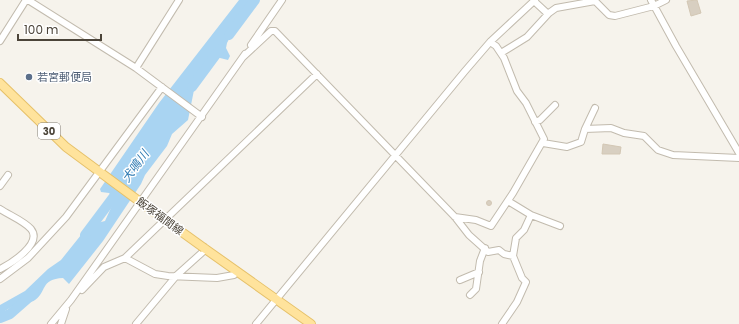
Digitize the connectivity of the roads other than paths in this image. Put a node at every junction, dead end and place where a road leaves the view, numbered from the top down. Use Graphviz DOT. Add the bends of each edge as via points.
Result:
graph roads {
  1 [pos="27,0"];
  2 [pos="179,0"];
  3 [pos="282,0"];
  4 [pos="534,0"];
  5 [pos="666,0"];
  6 [pos="652,3"];
  7 [pos="548,14"];
  8 [pos="0,41"];
  9 [pos="490,42"];
  10 [pos="501,53"];
  11 [pos="243,57"];
  12 [pos="136,68"];
  13 [pos="317,74"];
  14 [pos="0,83"];
  15 [pos="162,87"];
  16 [pos="555,104"];
  17 [pos="595,108"];
  18 [pos="202,116"];
  19 [pos="535,122"];
  20 [pos="585,130"];
  21 [pos="737,142"];
  22 [pos="543,143"];
  23 [pos="739,153"];
  24 [pos="395,155"];
  25 [pos="739,158"];
  26 [pos="100,173"];
  27 [pos="8,175"];
  28 [pos="0,186"];
  29 [pos="508,201"];
  30 [pos="141,203"];
  31 [pos="0,209"];
  32 [pos="531,215"];
  33 [pos="456,217"];
  34 [pos="560,226"];
  35 [pos="205,248"];
  36 [pos="485,248"];
  37 [pos="25,256"];
  38 [pos="513,256"];
  39 [pos="125,258"];
  40 [pos="0,270"];
  41 [pos="237,271"];
  42 [pos="479,272"];
  43 [pos="177,275"];
  44 [pos="0,279"];
  45 [pos="460,280"];
  46 [pos="470,295"];
  47 [pos="276,299"];
  48 [pos="72,300"];
  49 [pos="51,324"];
  50 [pos="61,324"];
  51 [pos="136,324"];
  52 [pos="256,324"];
  53 [pos="311,324"];
  54 [pos="502,324"];
  1 -- 8 [label="street"];
  1 -- 12 [label="street"];
  2 -- 12 [label="street"];
  3 -- 11 [label="street"];
  4 -- 7 [label="street"];
  4 -- 9 [label="street"];
  5 -- 6 [label="street"];
  6 -- 7 [label="street" via="615,16 609,15 595,1 556,8"];
  6 -- 21 [label="street"];
  7 -- 10 [label="street" via="527,37"];
  9 -- 10 [label="street"];
  9 -- 24 [label="street"];
  10 -- 19 [label="street" via="517,91"];
  11 -- 13 [label="street" via="271,30 275,31"];
  11 -- 18 [label="street"];
  12 -- 15 [label="street"];
  13 -- 24 [label="street"];
  13 -- 39 [label="street"];
  14 -- 26 [label="main road, 飯塚福間線 / 30" via="66,147"];
  15 -- 18 [label="street"];
  15 -- 26 [label="street"];
  16 -- 19 [label="street"];
  17 -- 20 [label="street"];
  18 -- 30 [label="street"];
  19 -- 22 [label="street" via="544,139"];
  20 -- 22 [label="street" via="581,142 567,147"];
  20 -- 25 [label="street" via="611,128 644,136 658,150 673,155"];
  21 -- 23 [label="street"];
  22 -- 29 [label="street"];
  24 -- 33 [label="street"];
  24 -- 47 [label="street"];
  26 -- 30 [label="main road, 飯塚福間線 / 30"];
  26 -- 37 [label="street" via="66,217"];
  27 -- 28 [label="street"];
  29 -- 32 [label="street"];
  29 -- 33 [label="street" via="491,226 476,220"];
  30 -- 35 [label="main road, 飯塚福間線 / 30, bridge"];
  30 -- 48 [label="street"];
  31 -- 37 [label="street" via="32,231 33,240"];
  32 -- 34 [label="street"];
  32 -- 38 [label="street" via="524,230 516,238"];
  33 -- 36 [label="street" via="469,235"];
  35 -- 41 [label="main road, 飯塚福間線 / 30"];
  35 -- 43 [label="street"];
  36 -- 38 [label="street" via="488,252 499,250"];
  36 -- 42 [label="street"];
  37 -- 40 [label="street"];
  37 -- 44 [label="street"];
  38 -- 54 [label="street" via="526,282 517,302"];
  39 -- 43 [label="street" via="155,274"];
  39 -- 48 [label="street" via="104,267"];
  41 -- 43 [label="street" via="234,275 217,278"];
  41 -- 47 [label="main road, 飯塚福間線 / 30"];
  42 -- 45 [label="street"];
  42 -- 46 [label="street" via="476,289"];
  43 -- 51 [label="street"];
  47 -- 52 [label="street"];
  47 -- 53 [label="main road, 飯塚福間線 / 30"];
  48 -- 49 [label="street"];
  48 -- 50 [label="street" via="66,308"];
}
